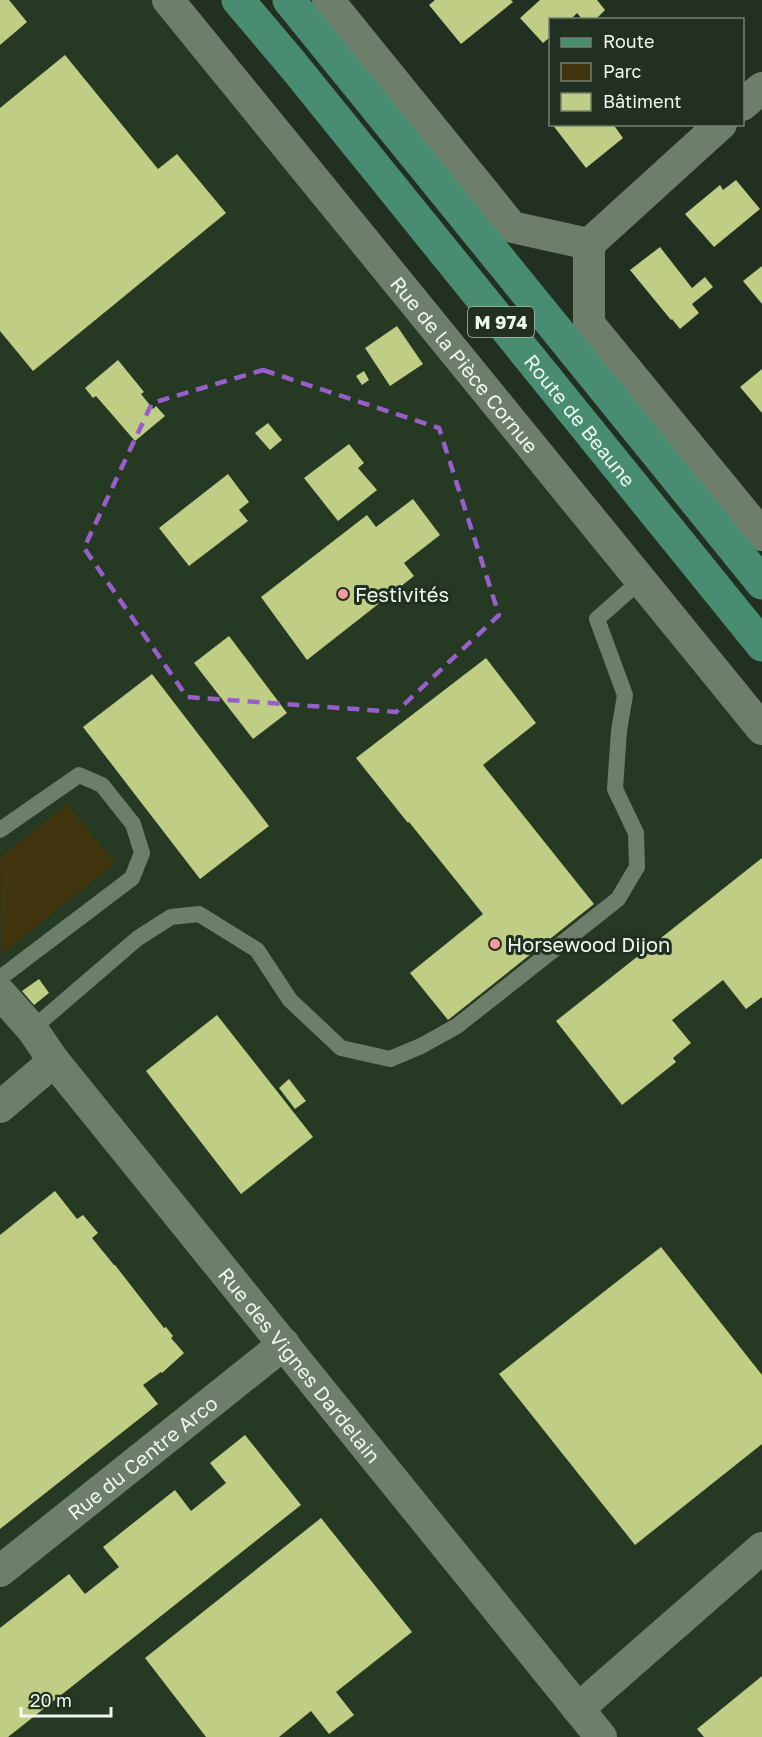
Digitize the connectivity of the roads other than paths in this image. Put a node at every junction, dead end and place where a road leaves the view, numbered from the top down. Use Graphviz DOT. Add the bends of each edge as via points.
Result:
graph roads {
  1 [pos="168,0"];
  2 [pos="238,0"];
  3 [pos="289,0"];
  4 [pos="328,0"];
  5 [pos="762,88"];
  6 [pos="744,103"];
  7 [pos="719,126"];
  8 [pos="589,244"];
  9 [pos="762,535"];
  10 [pos="641,580"];
  11 [pos="762,583"];
  12 [pos="762,645"];
  13 [pos="762,729"];
  14 [pos="0,830"];
  15 [pos="0,978"];
  16 [pos="0,993"];
  17 [pos="32,1029"];
  18 [pos="54,1061"];
  19 [pos="0,1107"];
  20 [pos="284,1344"];
  21 [pos="762,1548"];
  22 [pos="0,1571"];
  23 [pos="578,1709"];
  24 [pos="601,1737"];
  1 -- 10 [label="street, Rue de la Pièce Cornue"];
  2 -- 12 [label="main road, Route de Beaune / M 974"];
  3 -- 11 [label="main road, Route de Beaune / M 974"];
  4 -- 8 [label="street" via="512,227"];
  5 -- 6 [label="street"];
  7 -- 8 [label="street"];
  8 -- 9 [label="street" via="589,324"];
  10 -- 13 [label="street, Rue de la Pièce Cornue"];
  10 -- 17 [label="lane" via="597,619 625,695 615,789 636,833 637,867 618,899 457,1026 390,1059 342,1048 290,1000 257,950 199,914 171,917 138,938"];
  14 -- 15 [label="lane" via="79,776 102,785 133,824 142,853 132,878"];
  16 -- 17 [label="street, Rue des Vignes Dardelain"];
  17 -- 18 [label="street, Rue des Vignes Dardelain"];
  18 -- 19 [label="street"];
  18 -- 20 [label="street, Rue des Vignes Dardelain"];
  20 -- 22 [label="street, Rue du Centre Arco"];
  20 -- 23 [label="street, Rue des Vignes Dardelain"];
  21 -- 23 [label="street"];
  23 -- 24 [label="street, Rue des Vignes Dardelain"];
}
